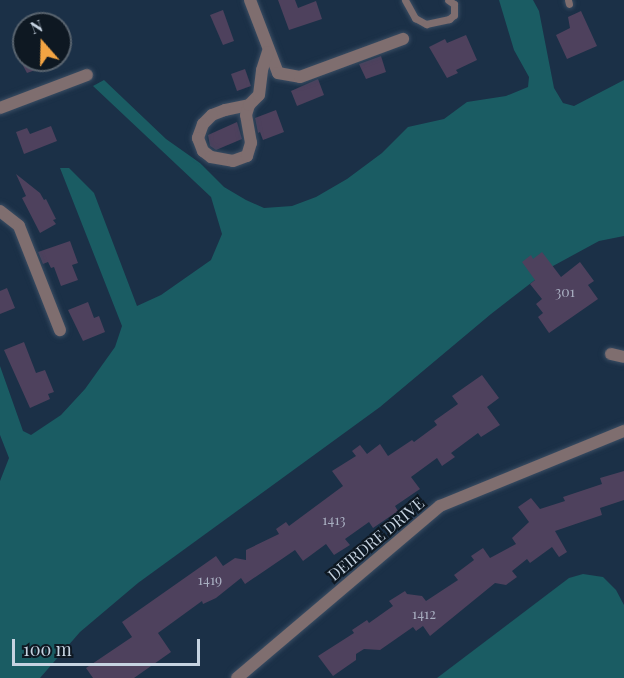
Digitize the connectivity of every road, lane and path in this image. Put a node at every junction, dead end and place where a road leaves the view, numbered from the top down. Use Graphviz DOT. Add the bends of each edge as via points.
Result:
graph roads {
  1 [pos="250,0"];
  2 [pos="405,0"];
  3 [pos="448,0"];
  4 [pos="403,39"];
  5 [pos="268,52"];
  6 [pos="87,75"];
  7 [pos="249,105"];
  8 [pos="0,108"];
  9 [pos="0,211"];
  10 [pos="60,330"];
  11 [pos="611,354"];
  12 [pos="624,357"];
  13 [pos="624,431"];
  14 [pos="237,678"];
  1 -- 5 [label="street"];
  2 -- 3 [label="lane" via="415,18 426,24 454,15 454,3"];
  4 -- 5 [label="street" via="300,77 279,73"];
  5 -- 7 [label="street" via="259,94"];
  6 -- 8 [label="street"];
  7 -- 7 [label="street" via="246,115 251,143 247,156 234,161 211,157 200,144 198,131 203,124 212,115"];
  9 -- 10 [label="street" via="19,226"];
  11 -- 12 [label="street"];
  13 -- 14 [label="street, DEIRDRE DRIVE" via="440,506"];
}
